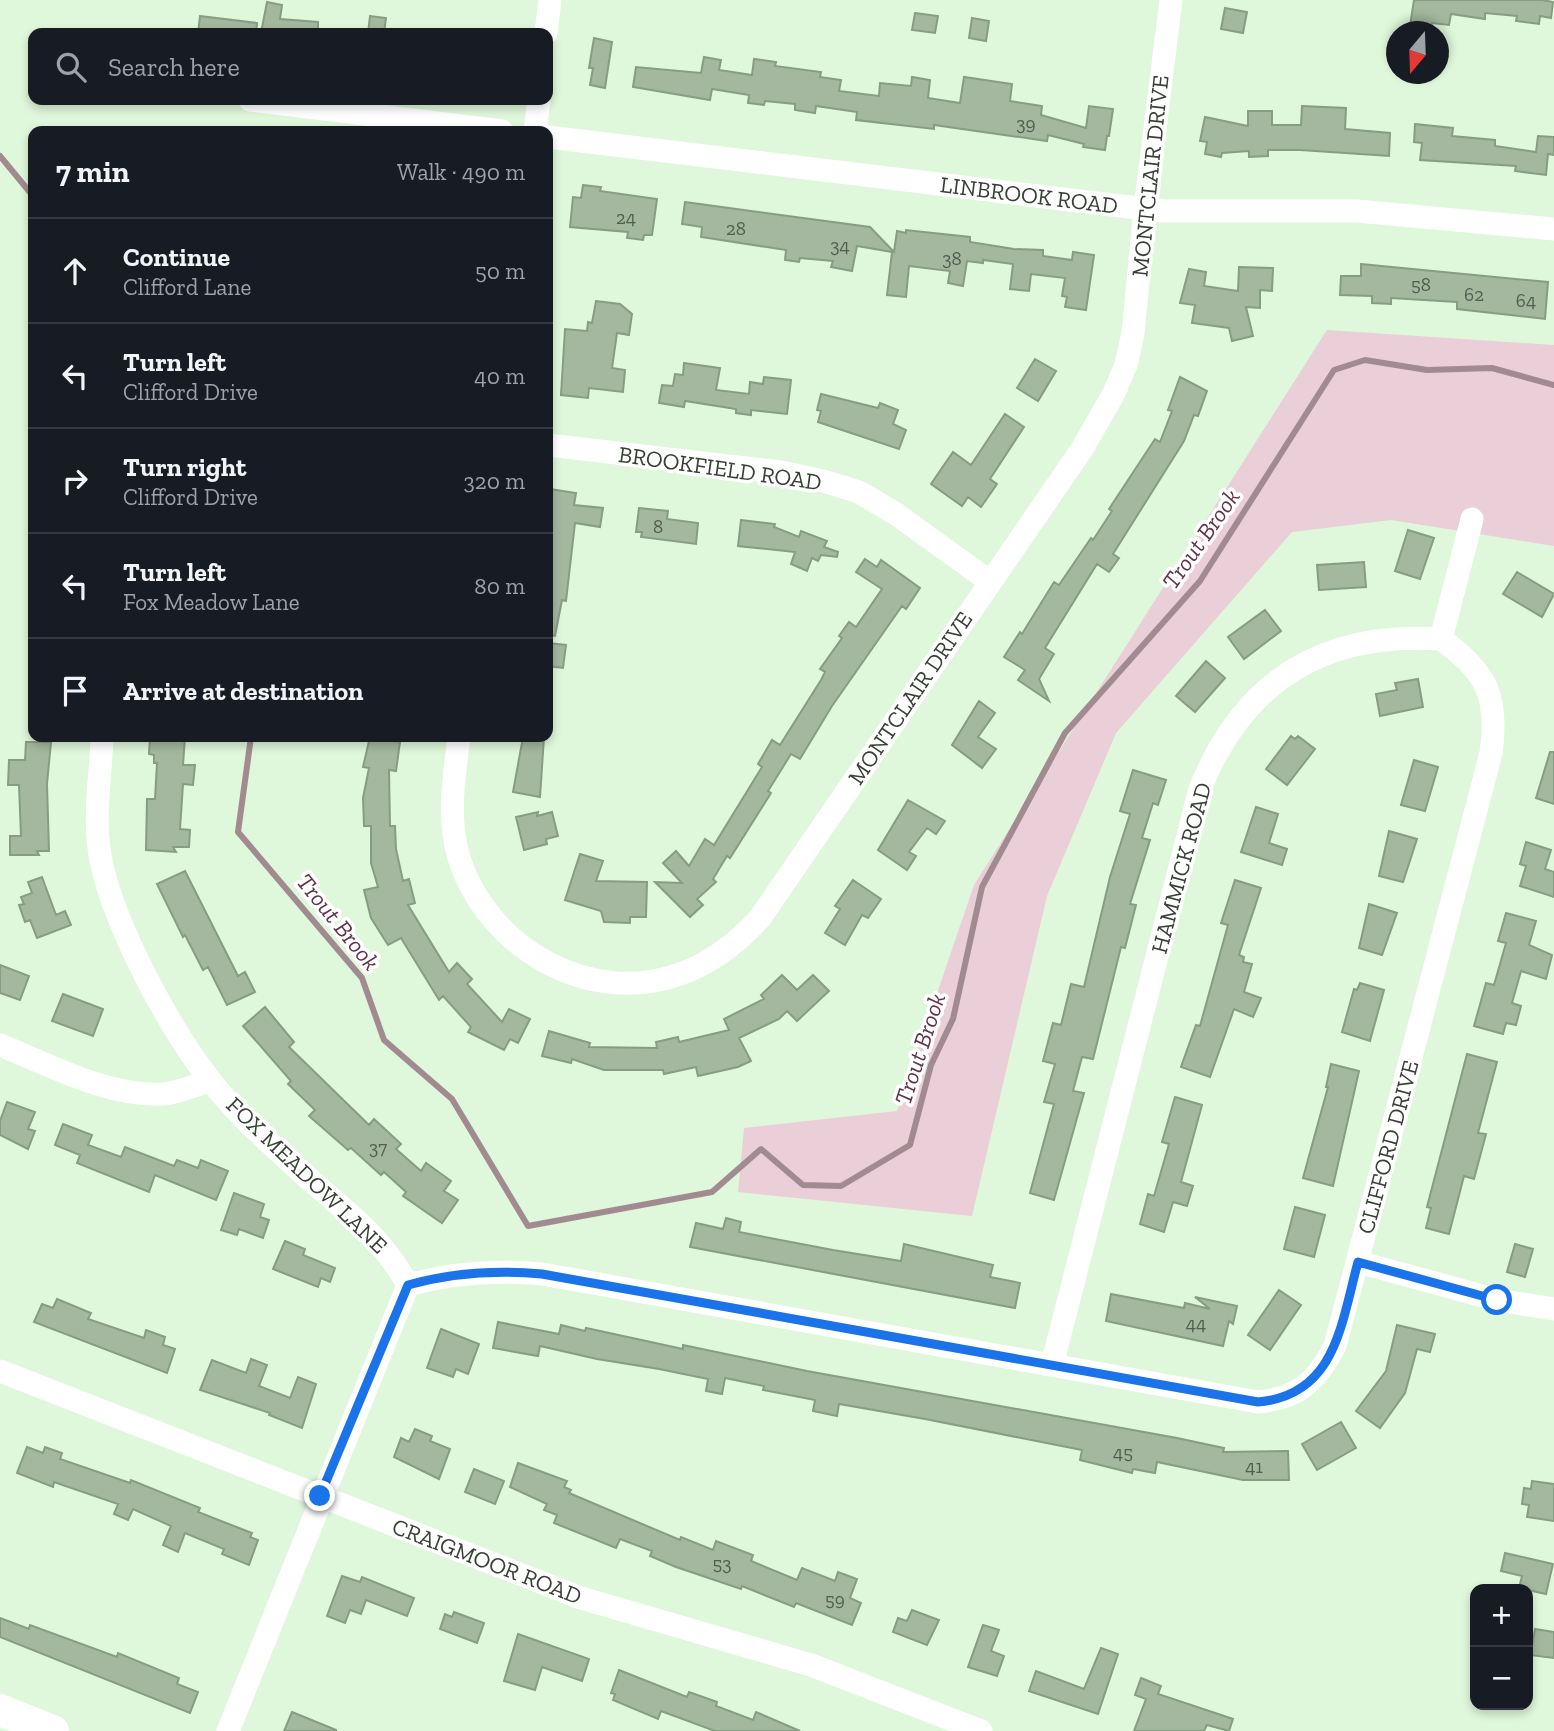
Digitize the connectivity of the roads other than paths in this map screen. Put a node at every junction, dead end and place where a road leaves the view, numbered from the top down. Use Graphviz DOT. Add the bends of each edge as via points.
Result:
graph roads {
  1 [pos="550,0"];
  2 [pos="1171,0"];
  3 [pos="547,28"];
  4 [pos="291,105"];
  5 [pos="538,105"];
  6 [pos="461,126"];
  7 [pos="536,126"];
  8 [pos="553,138"];
  9 [pos="1144,209"];
  10 [pos="1554,229"];
  11 [pos="553,446"];
  12 [pos="1472,519"];
  13 [pos="989,581"];
  14 [pos="1441,639"];
  15 [pos="102,742"];
  16 [pos="458,742"];
  17 [pos="0,1045"];
  18 [pos="210,1080"];
  19 [pos="1358,1262"];
  20 [pos="408,1285"];
  21 [pos="1554,1310"];
  22 [pos="1052,1365"];
  23 [pos="0,1371"];
  24 [pos="320,1496"];
  25 [pos="0,1710"];
  26 [pos="53,1731"];
  27 [pos="228,1731"];
  28 [pos="981,1731"];
  1 -- 3 [label="street"];
  2 -- 9 [label="street, MONTCLAIR DRIVE"];
  4 -- 6 [label="street"];
  5 -- 7 [label="street"];
  8 -- 9 [label="street, LINBROOK ROAD"];
  9 -- 10 [label="street, LINBROOK ROAD" via="1357,211"];
  9 -- 13 [label="street, MONTCLAIR DRIVE" via="1126,365 1082,449"];
  11 -- 13 [label="street, BROOKFIELD ROAD" via="781,472 859,492"];
  12 -- 14 [label="street"];
  13 -- 16 [label="street, MONTCLAIR DRIVE" via="760,918 721,954 682,974 623,983 586,978 541,961 502,931 473,890 455,840 452,800"];
  14 -- 19 [label="street, CLIFFORD DRIVE" via="1480,672 1494,708 1495,727"];
  14 -- 22 [label="street, HAMMICK ROAD" via="1378,640 1306,662 1264,690 1215,751 1200,789"];
  15 -- 18 [label="street, FOX MEADOW LANE" via="98,824 103,870 145,971"];
  17 -- 18 [label="street" via="96,1083 130,1091 164,1094"];
  18 -- 20 [label="street, FOX MEADOW LANE" via="288,1160 373,1233"];
  19 -- 21 [label="street" via="1497,1300"];
  19 -- 22 [label="street, CLIFFORD DRIVE" via="1335,1346 1322,1371 1281,1400 1258,1402"];
  20 -- 22 [label="street, CLIFFORD DRIVE" via="482,1273 542,1274"];
  20 -- 24 [label="street"];
  23 -- 24 [label="street, CRAIGMOOR ROAD"];
  24 -- 27 [label="street"];
  24 -- 28 [label="street, CRAIGMOOR ROAD" via="581,1598 811,1665"];
  25 -- 26 [label="main road"];
}
